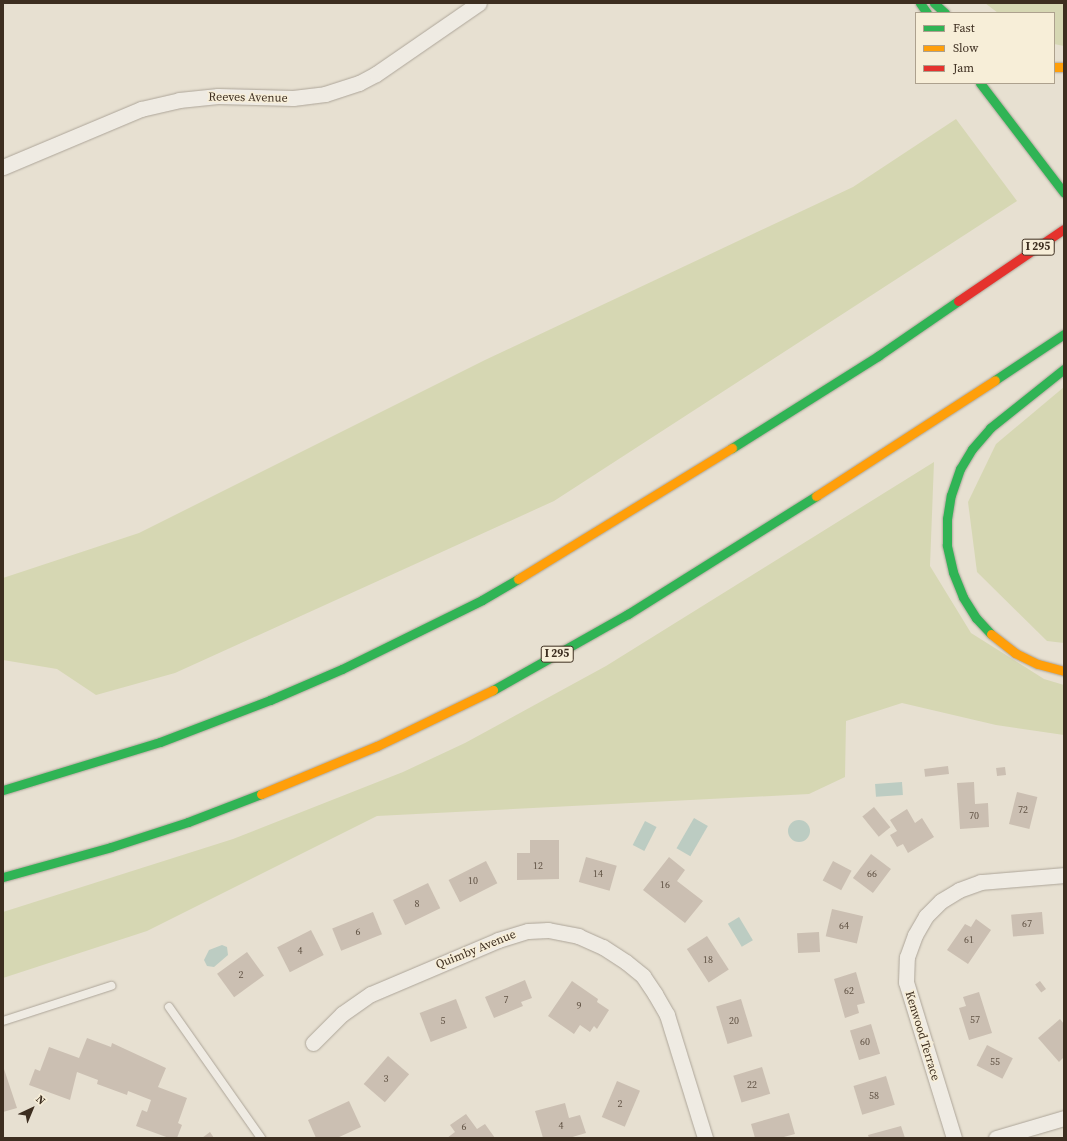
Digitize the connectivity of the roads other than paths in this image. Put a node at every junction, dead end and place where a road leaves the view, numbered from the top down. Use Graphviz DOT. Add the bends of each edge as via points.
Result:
graph roads {
  1 [pos="479,3"];
  2 [pos="920,3"];
  3 [pos="934,3"];
  4 [pos="926,12"];
  5 [pos="944,12"];
  6 [pos="981,84"];
  7 [pos="3,167"];
  8 [pos="1064,193"];
  9 [pos="1064,229"];
  10 [pos="1064,334"];
  11 [pos="1064,369"];
  12 [pos="1064,671"];
  13 [pos="3,790"];
  14 [pos="1064,875"];
  15 [pos="3,878"];
  16 [pos="111,986"];
  17 [pos="169,1007"];
  18 [pos="3,1021"];
  19 [pos="313,1043"];
  20 [pos="1064,1118"];
  21 [pos="261,1138"];
  22 [pos="705,1138"];
  23 [pos="954,1138"];
  24 [pos="996,1138"];
  1 -- 7 [label="street, Reeves Avenue" via="359,83 325,94 293,98 218,96 179,100 141,109"];
  2 -- 4 [label="main road"];
  3 -- 5 [label="main road"];
  6 -- 8 [label="main road"];
  9 -- 13 [label="main road, I 295" via="838,381 584,541 482,600 349,666 270,700 160,742"];
  10 -- 15 [label="main road, I 295" via="924,427 634,610 522,674 377,746 264,793 111,847"];
  11 -- 12 [label="main road" via="990,428 972,449 960,469 951,495 947,519 947,545 952,572 976,618 993,636 1016,653 1038,664"];
  14 -- 23 [label="street, Kenwood Terrace" via="981,882 959,890 931,911 915,935 908,957 906,982"];
  16 -- 18 [label="lane"];
  17 -- 21 [label="lane"];
  19 -- 22 [label="street, Quimby Avenue" via="342,1014 371,994 498,940 528,931 548,930 578,936 603,947 626,962 643,976 655,994 667,1016"];
  20 -- 24 [label="street"];
}
